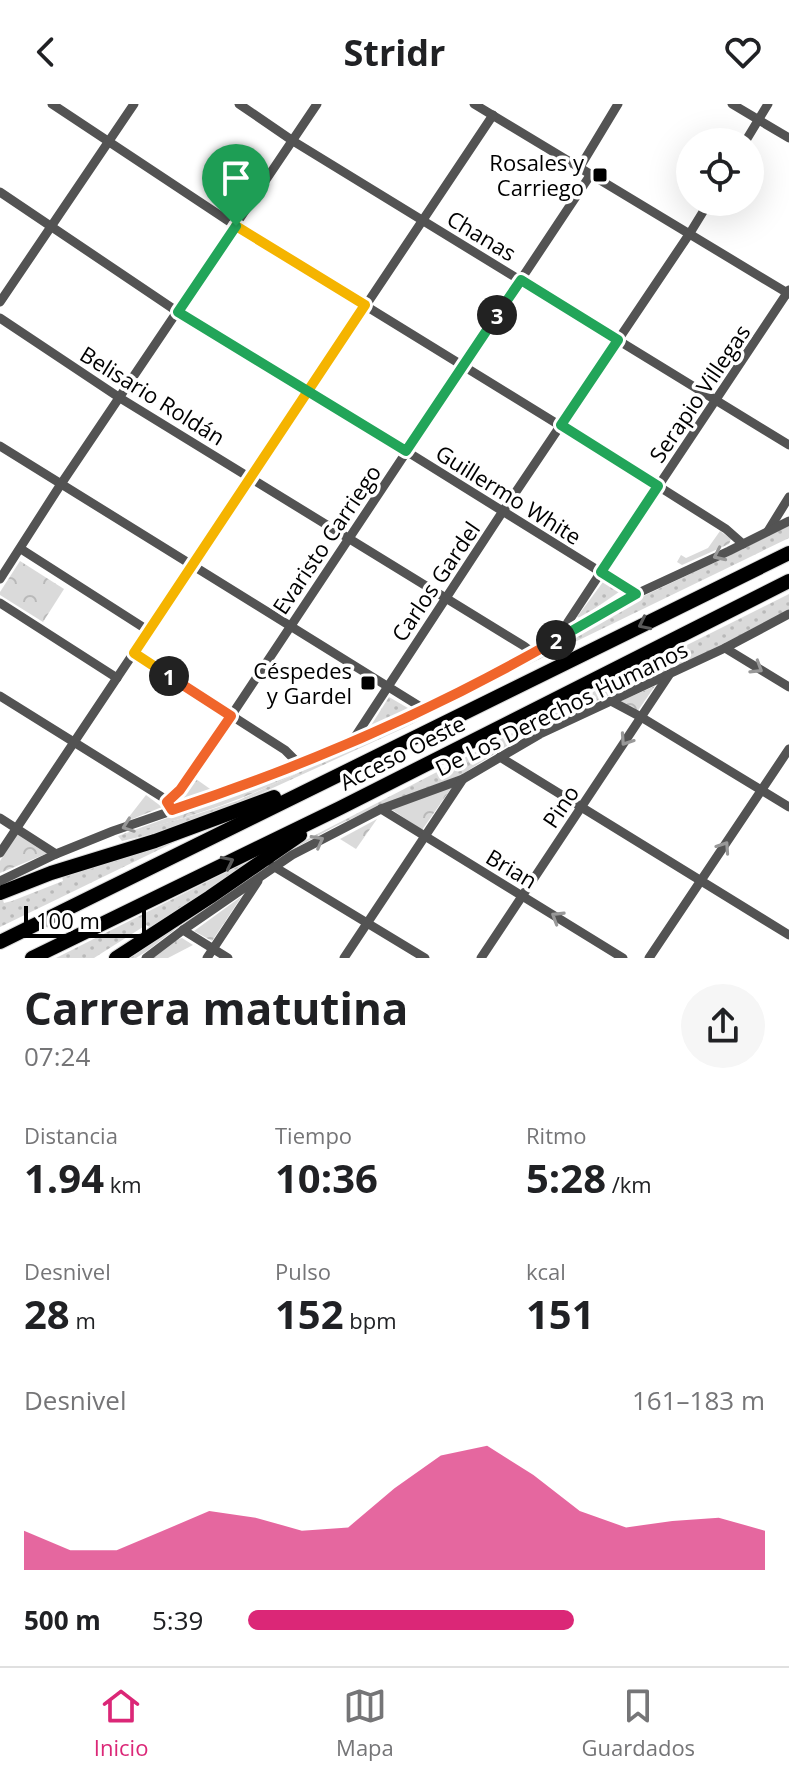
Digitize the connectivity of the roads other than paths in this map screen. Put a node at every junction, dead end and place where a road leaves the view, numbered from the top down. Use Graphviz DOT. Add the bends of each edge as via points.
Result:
graph roads {
  1 [pos="52,104"];
  2 [pos="134,104"];
  3 [pos="239,104"];
  4 [pos="317,104"];
  5 [pos="618,104"];
  6 [pos="732,104"];
  7 [pos="768,104"];
  8 [pos="481,106"];
  9 [pos="493,115"];
  10 [pos="759,120"];
  11 [pos="754,128"];
  12 [pos="789,138"];
  13 [pos="293,141"];
  14 [pos="108,142"];
  15 [pos="580,167"];
  16 [pos="591,174"];
  17 [pos="0,192"];
  18 [pos="700,216"];
  19 [pos="423,220"];
  20 [pos="236,226"];
  21 [pos="51,227"];
  22 [pos="690,233"];
  23 [pos="521,280"];
  24 [pos="788,292"];
  25 [pos="0,302"];
  26 [pos="365,305"];
  27 [pos="178,312"];
  28 [pos="0,318"];
  29 [pos="618,340"];
  30 [pos="463,366"];
  31 [pos="309,391"];
  32 [pos="120,398"];
  33 [pos="715,399"];
  34 [pos="561,425"];
  35 [pos="789,445"];
  36 [pos="0,446"];
  37 [pos="406,451"];
  38 [pos="250,477"];
  39 [pos="61,484"];
  40 [pos="658,486"];
  41 [pos="789,497"];
  42 [pos="503,511"];
  43 [pos="789,521"];
  44 [pos="768,531"];
  45 [pos="349,538"];
  46 [pos="743,544"];
  47 [pos="21,549"];
  48 [pos="789,553"];
  49 [pos="191,566"];
  50 [pos="601,572"];
  51 [pos="1,575"];
  52 [pos="789,581"];
  53 [pos="636,594"];
  54 [pos="447,598"];
  55 [pos="0,603"];
  56 [pos="789,614"];
  57 [pos="289,626"];
  58 [pos="149,631"];
  59 [pos="561,637"];
  60 [pos="725,648"];
  61 [pos="134,653"];
  62 [pos="533,653"];
  63 [pos="669,675"];
  64 [pos="117,678"];
  65 [pos="387,686"];
  66 [pos="789,687"];
  67 [pos="0,696"];
  68 [pos="611,701"];
  69 [pos="424,709"];
  70 [pos="231,716"];
  71 [pos="641,717"];
  72 [pos="353,740"];
  73 [pos="74,741"];
  74 [pos="789,749"];
  75 [pos="500,757"];
  76 [pos="299,764"];
  77 [pos="463,779"];
  78 [pos="324,781"];
  79 [pos="761,790"];
  80 [pos="170,806"];
  81 [pos="582,806"];
  82 [pos="789,807"];
  83 [pos="340,808"];
  84 [pos="381,809"];
  85 [pos="0,818"];
  86 [pos="16,828"];
  87 [pos="425,837"];
  88 [pos="0,853"];
  89 [pos="56,854"];
  90 [pos="273,866"];
  91 [pos="262,874"];
  92 [pos="702,880"];
  93 [pos="0,881"];
  94 [pos="0,893"];
  95 [pos="522,895"];
  96 [pos="368,923"];
  97 [pos="183,930"];
  98 [pos="789,935"];
  99 [pos="0,942"];
  100 [pos="213,949"];
  101 [pos="32,958"];
  102 [pos="116,958"];
  103 [pos="146,958"];
  104 [pos="207,958"];
  105 [pos="228,958"];
  106 [pos="344,958"];
  107 [pos="425,958"];
  108 [pos="481,958"];
  109 [pos="623,958"];
  110 [pos="649,958"];
  1 -- 14 [label="street"];
  2 -- 14 [label="street"];
  3 -- 13 [label="street, Chanas"];
  4 -- 13 [label="street"];
  5 -- 15 [label="street"];
  6 -- 10 [label="street"];
  7 -- 10 [label="street"];
  8 -- 9 [label="street"];
  9 -- 15 [label="street"];
  9 -- 19 [label="street"];
  10 -- 11 [label="street"];
  10 -- 12 [label="street"];
  13 -- 19 [label="street, Chanas"];
  13 -- 20 [label="street"];
  14 -- 20 [label="street"];
  14 -- 21 [label="street"];
  15 -- 16 [label="street"];
  16 -- 22 [label="street"];
  16 -- 23 [label="street, Evaristo Carriego"];
  17 -- 21 [label="street, Guillermo White"];
  18 -- 22 [label="street, Carlos Gardel"];
  19 -- 23 [label="street, Chanas"];
  19 -- 26 [label="street"];
  20 -- 26 [label="street"];
  20 -- 27 [label="street"];
  21 -- 25 [label="street"];
  21 -- 27 [label="street, Guillermo White"];
  22 -- 24 [label="street"];
  22 -- 29 [label="street, Carlos Gardel"];
  23 -- 29 [label="street, Chanas"];
  23 -- 30 [label="street, Evaristo Carriego"];
  24 -- 33 [label="street, Serapio Villegas"];
  26 -- 30 [label="street"];
  26 -- 31 [label="street"];
  27 -- 31 [label="street, Guillermo White"];
  27 -- 32 [label="street"];
  28 -- 32 [label="street, Belisario Roldán"];
  29 -- 33 [label="street, Chanas"];
  29 -- 34 [label="street, Carlos Gardel"];
  30 -- 34 [label="street"];
  30 -- 37 [label="street, Evaristo Carriego"];
  31 -- 37 [label="street, Guillermo White"];
  31 -- 38 [label="street"];
  32 -- 38 [label="street, Belisario Roldán"];
  32 -- 39 [label="street"];
  33 -- 35 [label="street, Chanas"];
  33 -- 40 [label="street, Serapio Villegas"];
  34 -- 40 [label="street"];
  34 -- 42 [label="street, Carlos Gardel"];
  36 -- 39 [label="street"];
  37 -- 42 [label="street, Guillermo White"];
  37 -- 45 [label="street, Evaristo Carriego"];
  38 -- 45 [label="street, Belisario Roldán"];
  38 -- 49 [label="street"];
  39 -- 47 [label="street"];
  39 -- 49 [label="street"];
  40 -- 46 [label="street"];
  40 -- 50 [label="street, Serapio Villegas"];
  41 -- 44 [label="street"];
  42 -- 50 [label="street, Guillermo White"];
  42 -- 54 [label="street, Carlos Gardel"];
  43 -- 44 [label="street"];
  44 -- 46 [label="street"];
  45 -- 54 [label="street, Belisario Roldán"];
  45 -- 57 [label="street, Evaristo Carriego"];
  46 -- 53 [label="street, one-way"];
  47 -- 51 [label="street"];
  47 -- 58 [label="street"];
  48 -- 78 [label="highway, Acceso Oeste, one-way"];
  49 -- 57 [label="street"];
  49 -- 58 [label="street"];
  50 -- 53 [label="street, Guillermo White"];
  50 -- 59 [label="street, Serapio Villegas"];
  52 -- 83 [label="highway, Acceso Oeste"];
  53 -- 59 [label="street"];
  54 -- 62 [label="street, Belisario Roldán"];
  54 -- 65 [label="street, Carlos Gardel"];
  55 -- 64 [label="street"];
  56 -- 60 [label="street, De Los Derechos Humanos"];
  57 -- 65 [label="street"];
  57 -- 70 [label="street, Evaristo Carriego"];
  58 -- 61 [label="street"];
  59 -- 62 [label="street"];
  60 -- 63 [label="street, De Los Derechos Humanos"];
  60 -- 66 [label="street, one-way"];
  61 -- 64 [label="street"];
  61 -- 70 [label="street"];
  62 -- 69 [label="street"];
  63 -- 68 [label="street, De Los Derechos Humanos"];
  63 -- 71 [label="street, Pino"];
  64 -- 73 [label="street"];
  65 -- 69 [label="street"];
  65 -- 72 [label="street, Carlos Gardel"];
  67 -- 73 [label="street"];
  68 -- 71 [label="street"];
  68 -- 75 [label="street, De Los Derechos Humanos"];
  69 -- 72 [label="street"];
  70 -- 76 [label="street"];
  70 -- 80 [label="street, Evaristo Carriego"];
  71 -- 79 [label="street"];
  71 -- 81 [label="street, Pino, one-way"];
  72 -- 76 [label="street"];
  73 -- 80 [label="street"];
  73 -- 86 [label="street"];
  74 -- 79 [label="street"];
  75 -- 77 [label="street, De Los Derechos Humanos"];
  75 -- 81 [label="street"];
  76 -- 80 [label="street"];
  77 -- 84 [label="street, De Los Derechos Humanos"];
  77 -- 87 [label="street"];
  78 -- 94 [label="highway"];
  78 -- 99 [label="highway, Acceso Oeste"];
  79 -- 82 [label="street"];
  92 -- 79 [label="street, one-way"];
  80 -- 89 [label="street, one-way"];
  81 -- 92 [label="street"];
  81 -- 95 [label="street, Pino"];
  101 -- 83 [label="highway, Acceso Oeste, one-way"];
  83 -- 102 [label="highway"];
  84 -- 87 [label="street, Brian"];
  90 -- 84 [label="street, De Los Derechos Humanos, one-way"];
  85 -- 86 [label="street"];
  86 -- 88 [label="street"];
  86 -- 89 [label="street"];
  87 -- 95 [label="street, Brian"];
  87 -- 96 [label="street"];
  89 -- 93 [label="street"];
  90 -- 91 [label="street, De Los Derechos Humanos"];
  90 -- 96 [label="street"];
  91 -- 97 [label="street, De Los Derechos Humanos"];
  91 -- 100 [label="street"];
  92 -- 98 [label="street"];
  92 -- 110 [label="street"];
  95 -- 108 [label="street, Pino"];
  109 -- 95 [label="street, Brian, one-way"];
  96 -- 106 [label="street"];
  96 -- 107 [label="street"];
  97 -- 100 [label="street"];
  97 -- 103 [label="street, De Los Derechos Humanos"];
  100 -- 104 [label="street"];
  100 -- 105 [label="street"];
}
